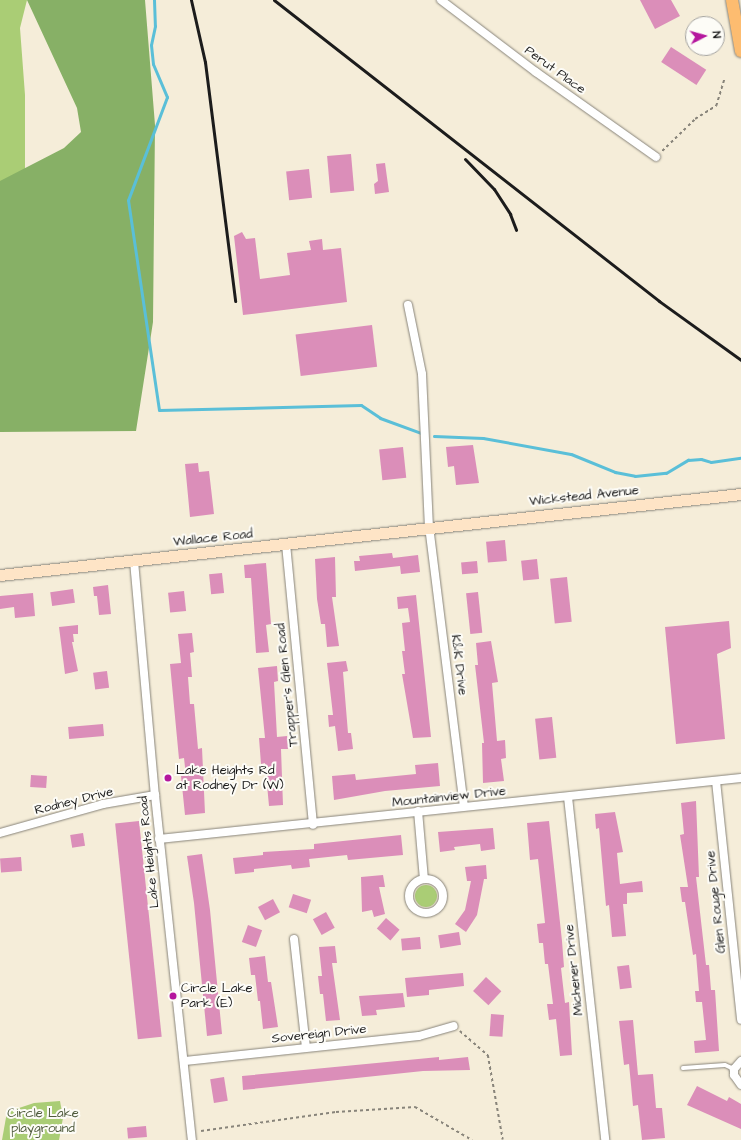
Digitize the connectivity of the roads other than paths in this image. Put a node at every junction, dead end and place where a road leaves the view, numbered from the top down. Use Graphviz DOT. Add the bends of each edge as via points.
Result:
graph roads {
  1 [pos="441,0"];
  2 [pos="732,0"];
  3 [pos="741,51"];
  4 [pos="656,157"];
  5 [pos="408,304"];
  6 [pos="741,494"];
  7 [pos="429,526"];
  8 [pos="286,544"];
  9 [pos="134,561"];
  10 [pos="0,575"];
  11 [pos="741,778"];
  12 [pos="716,781"];
  13 [pos="155,795"];
  14 [pos="568,797"];
  15 [pos="464,806"];
  16 [pos="418,811"];
  17 [pos="313,824"];
  18 [pos="0,833"];
  19 [pos="159,839"];
  20 [pos="424,879"];
  21 [pos="294,939"];
  22 [pos="741,1020"];
  23 [pos="454,1026"];
  24 [pos="306,1047"];
  25 [pos="185,1061"];
  26 [pos="741,1061"];
  27 [pos="683,1068"];
  28 [pos="734,1069"];
  29 [pos="741,1085"];
  30 [pos="191,1136"];
  31 [pos="605,1140"];
  1 -- 4 [label="street, Perut Place" via="536,72"];
  2 -- 3 [label="main road"];
  5 -- 7 [label="street, K&K Drive" via="422,374"];
  6 -- 7 [label="street, Wickstead Avenue"];
  7 -- 8 [label="street, Wallace Road"];
  7 -- 15 [label="street, K&K Drive"];
  8 -- 9 [label="street, Wallace Road"];
  8 -- 17 [label="street, Trapper's Glen Road"];
  9 -- 10 [label="street, Wallace Road"];
  9 -- 13 [label="street, Lake Heights Road"];
  11 -- 12 [label="street, Mountainview Drive"];
  12 -- 14 [label="street, Mountainview Drive"];
  12 -- 22 [label="street, Glen Rouge Drive"];
  13 -- 18 [label="street, Rodney Drive" via="103,804"];
  13 -- 19 [label="street, Lake Heights Road"];
  14 -- 15 [label="street, Mountainview Drive"];
  14 -- 31 [label="street, Michener Drive"];
  15 -- 16 [label="street, Mountainview Drive"];
  16 -- 17 [label="street, Mountainview Drive"];
  16 -- 20 [label="street"];
  17 -- 19 [label="street, Mountainview Drive"];
  19 -- 25 [label="street, Lake Heights Road"];
  20 -- 20 [label="street" via="414,884 409,895 416,910 427,913 437,909 443,895 439,885"];
  21 -- 24 [label="street"];
  23 -- 24 [label="street, Sovereign Drive" via="419,1036"];
  24 -- 25 [label="street, Sovereign Drive"];
  25 -- 30 [label="street, Lake Heights Road"];
  26 -- 28 [label="street"];
  27 -- 28 [label="lane" via="725,1065"];
  28 -- 29 [label="street" via="736,1080"];
}
